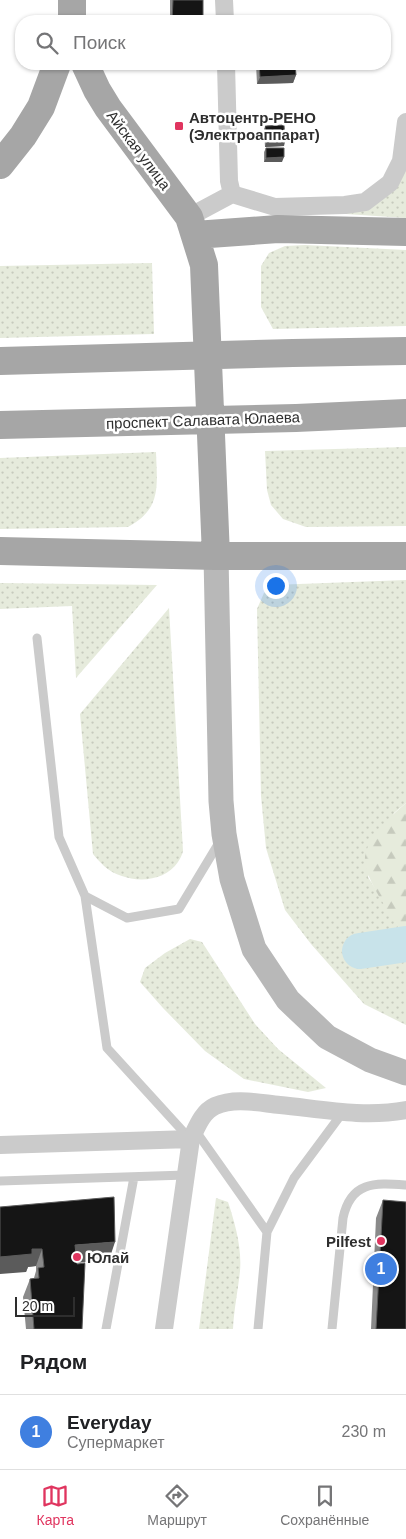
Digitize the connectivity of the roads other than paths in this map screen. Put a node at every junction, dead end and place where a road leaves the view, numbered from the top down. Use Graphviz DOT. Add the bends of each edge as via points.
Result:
graph roads {
  1 [pos="72,0"];
  2 [pos="224,0"];
  3 [pos="72,15"];
  4 [pos="224,15"];
  5 [pos="55,70"];
  6 [pos="88,70"];
  7 [pos="226,70"];
  8 [pos="406,122"];
  9 [pos="403,161"];
  10 [pos="0,165"];
  11 [pos="232,194"];
  12 [pos="192,226"];
  13 [pos="406,232"];
  14 [pos="406,351"];
  15 [pos="0,361"];
  16 [pos="406,413"];
  17 [pos="0,426"];
  18 [pos="0,551"];
  19 [pos="216,556"];
  20 [pos="406,556"];
  21 [pos="37,638"];
  22 [pos="224,834"];
  23 [pos="85,896"];
  24 [pos="406,1073"];
  25 [pos="406,1110"];
  26 [pos="343,1112"];
  27 [pos="193,1135"];
  28 [pos="0,1145"];
  29 [pos="186,1175"];
  30 [pos="134,1177"];
  31 [pos="0,1182"];
  32 [pos="406,1185"];
  33 [pos="267,1232"];
  34 [pos="106,1329"];
  35 [pos="164,1329"];
  36 [pos="258,1329"];
  37 [pos="332,1329"];
  1 -- 3 [label="main road"];
  2 -- 4 [label="street"];
  5 -- 10 [label="main road" via="41,107"];
  6 -- 12 [label="main road, Айская улица" via="108,108"];
  7 -- 11 [label="street"];
  8 -- 9 [label="street"];
  9 -- 11 [label="street" via="390,183 365,202 276,207"];
  11 -- 12 [label="street"];
  12 -- 13 [label="main road"];
  12 -- 19 [label="main road, Айская улица" via="204,265"];
  14 -- 15 [label="main road"];
  16 -- 17 [label="main road, проспект Салавата Юлаева"];
  18 -- 19 [label="main road"];
  19 -- 20 [label="main road"];
  19 -- 22 [label="main road"];
  21 -- 23 [label="lane" via="60,837"];
  22 -- 23 [label="lane" via="179,909 126,918"];
  22 -- 24 [label="main road" via="232,879 254,949 288,1000 327,1037 370,1060"];
  23 -- 27 [label="lane" via="107,1048"];
  25 -- 26 [label="street" via="376,1114"];
  26 -- 27 [label="street" via="235,1101 215,1106 203,1115"];
  26 -- 33 [label="lane" via="294,1178"];
  27 -- 28 [label="street"];
  27 -- 29 [label="street"];
  27 -- 33 [label="lane"];
  29 -- 30 [label="lane"];
  29 -- 35 [label="street"];
  30 -- 31 [label="lane"];
  30 -- 34 [label="lane"];
  32 -- 37 [label="lane" via="382,1183 365,1186 351,1197 345,1207"];
  33 -- 36 [label="lane"];
}
